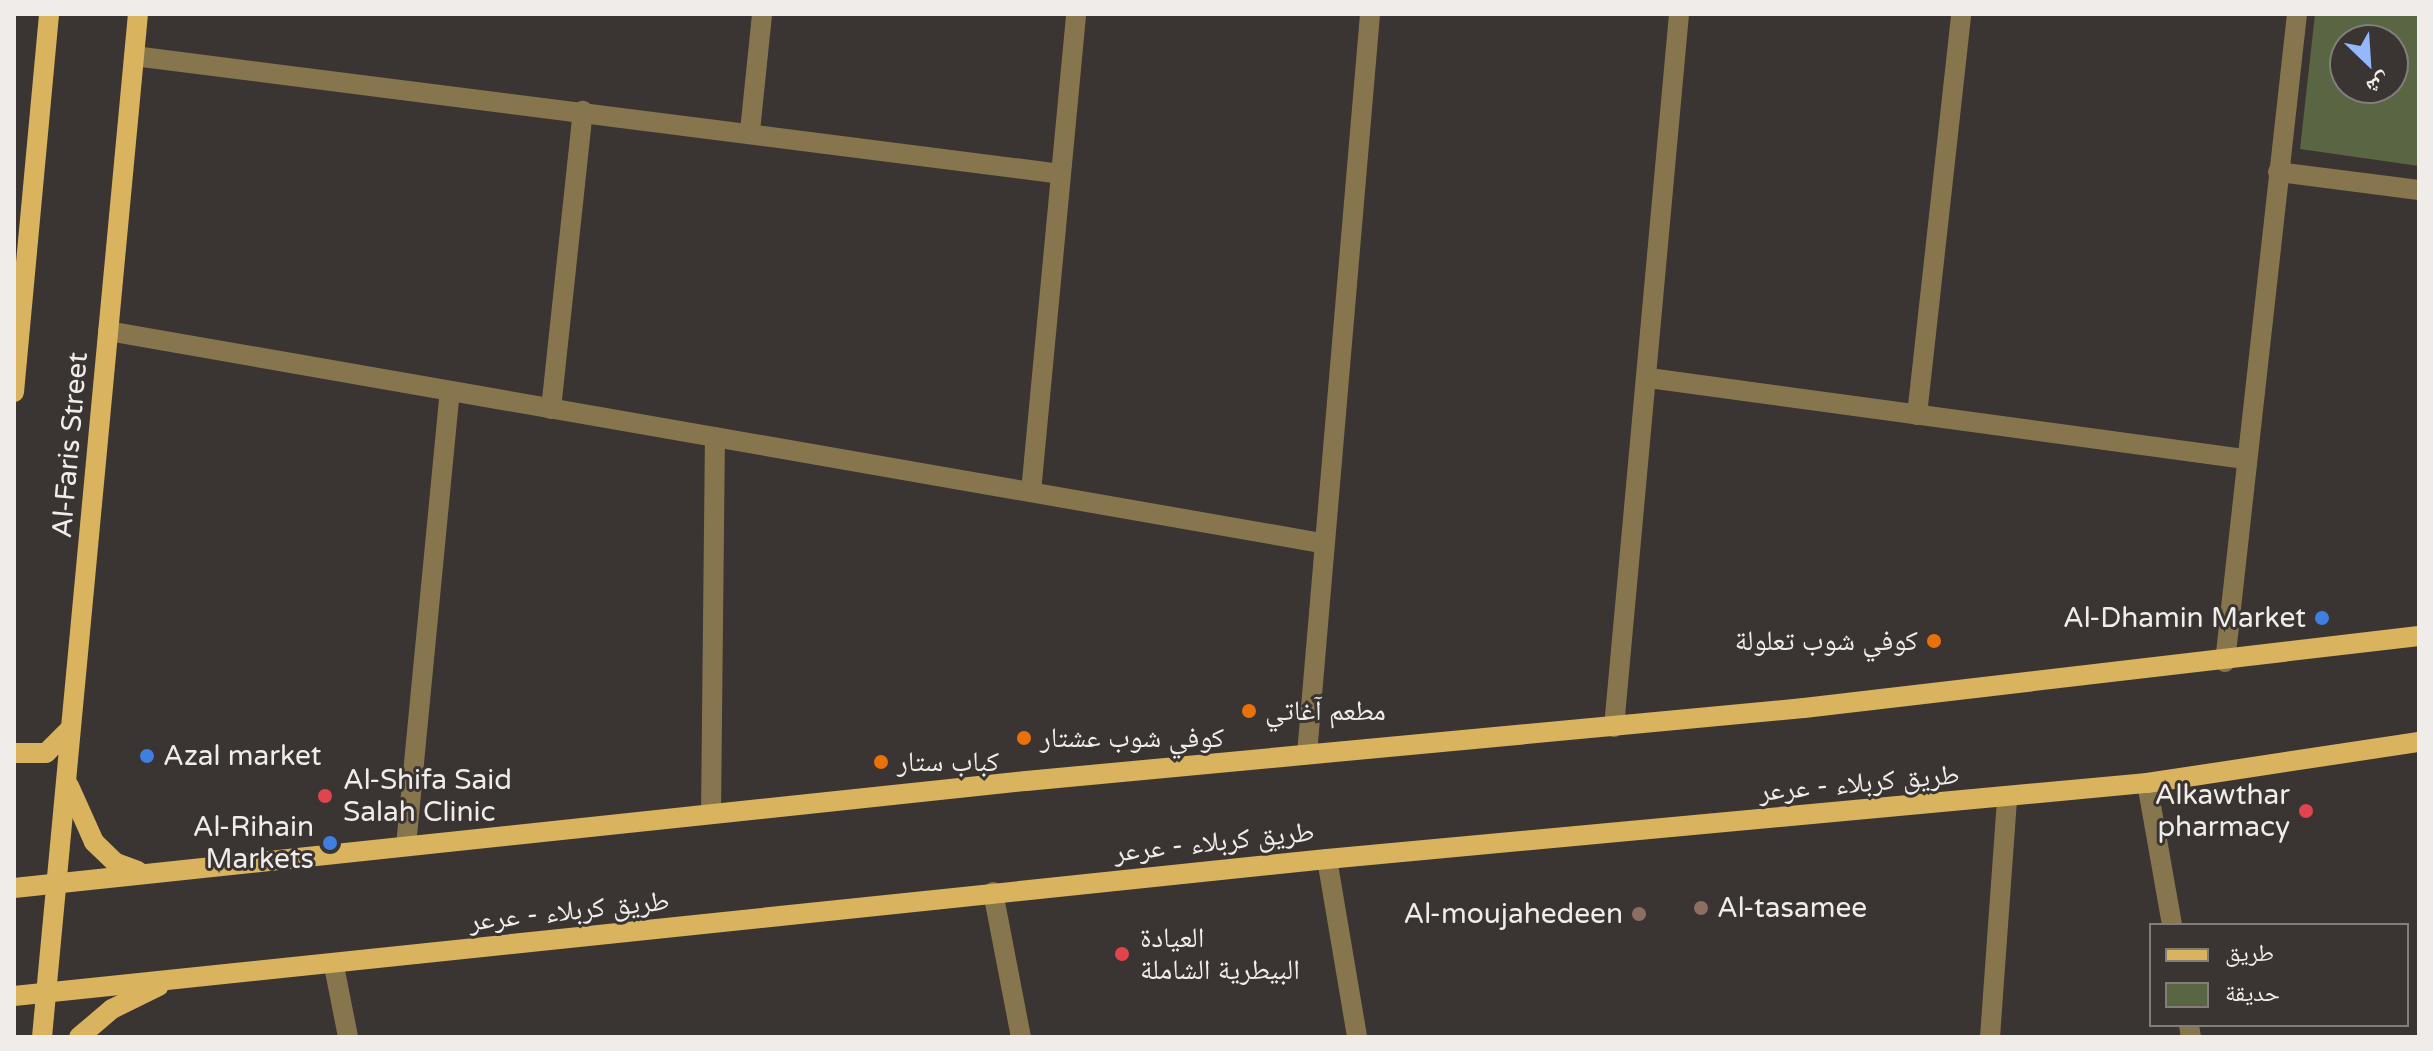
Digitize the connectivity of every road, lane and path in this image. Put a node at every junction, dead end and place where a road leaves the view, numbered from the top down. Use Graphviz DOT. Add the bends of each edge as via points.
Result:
graph roads {
  1 [pos="49,14"];
  2 [pos="138,14"];
  3 [pos="762,14"];
  4 [pos="1076,14"];
  5 [pos="1370,14"];
  6 [pos="1679,14"];
  7 [pos="1961,14"];
  8 [pos="2297,14"];
  9 [pos="134,56"];
  10 [pos="583,111"];
  11 [pos="750,131"];
  12 [pos="2278,172"];
  13 [pos="1061,174"];
  14 [pos="2419,190"];
  15 [pos="108,331"];
  16 [pos="1649,378"];
  17 [pos="450,391"];
  18 [pos="14,392"];
  19 [pos="551,409"];
  20 [pos="1917,415"];
  21 [pos="715,437"];
  22 [pos="2244,459"];
  23 [pos="1031,492"];
  24 [pos="1322,543"];
  25 [pos="2419,636"];
  26 [pos="2225,662"];
  27 [pos="72,724"];
  28 [pos="1614,727"];
  29 [pos="2419,742"];
  30 [pos="14,753"];
  31 [pos="1307,754"];
  32 [pos="66,775"];
  33 [pos="2147,783"];
  34 [pos="2007,797"];
  35 [pos="711,814"];
  36 [pos="406,846"];
  37 [pos="1327,859"];
  38 [pos="150,873"];
  39 [pos="56,882"];
  40 [pos="14,888"];
  41 [pos="993,892"];
  42 [pos="2172,923"];
  43 [pos="334,966"];
  44 [pos="178,978"];
  45 [pos="46,993"];
  46 [pos="14,996"];
  47 [pos="42,1037"];
  48 [pos="79,1037"];
  49 [pos="348,1037"];
  50 [pos="1021,1037"];
  51 [pos="1357,1037"];
  52 [pos="1990,1037"];
  1 -- 18 [label="main road"];
  2 -- 9 [label="main road, Al-Faris Street"];
  3 -- 11 [label="street"];
  4 -- 13 [label="street"];
  5 -- 24 [label="street"];
  6 -- 16 [label="street"];
  7 -- 20 [label="street"];
  8 -- 12 [label="street"];
  9 -- 10 [label="street"];
  9 -- 15 [label="main road, Al-Faris Street"];
  10 -- 11 [label="street"];
  10 -- 19 [label="street"];
  11 -- 13 [label="street"];
  12 -- 14 [label="street"];
  12 -- 22 [label="street"];
  13 -- 23 [label="street"];
  15 -- 17 [label="street"];
  15 -- 27 [label="main road, Al-Faris Street"];
  16 -- 20 [label="street"];
  16 -- 28 [label="street"];
  17 -- 19 [label="street"];
  17 -- 36 [label="street"];
  19 -- 21 [label="street"];
  20 -- 22 [label="street"];
  21 -- 23 [label="street"];
  21 -- 35 [label="street"];
  22 -- 26 [label="street"];
  23 -- 24 [label="street"];
  24 -- 31 [label="street"];
  25 -- 26 [label="main road"];
  26 -- 28 [label="main road"];
  27 -- 30 [label="main road" via="67,736 46,753"];
  27 -- 32 [label="main road, Al-Faris Street"];
  28 -- 31 [label="main road"];
  29 -- 33 [label="main road, طريق كربلاء - عرعر"];
  31 -- 35 [label="main road"];
  32 -- 38 [label="main road" via="94,842 116,863"];
  32 -- 39 [label="main road, Al-Faris Street"];
  33 -- 34 [label="main road, طريق كربلاء - عرعر"];
  33 -- 42 [label="street"];
  34 -- 37 [label="main road, طريق كربلاء - عرعر"];
  34 -- 52 [label="street"];
  35 -- 36 [label="main road"];
  36 -- 38 [label="main road"];
  37 -- 41 [label="main road, طريق كربلاء - عرعر"];
  37 -- 51 [label="street"];
  38 -- 39 [label="main road"];
  39 -- 40 [label="main road"];
  39 -- 45 [label="main road, Al-Faris Street"];
  41 -- 43 [label="main road, طريق كربلاء - عرعر"];
  41 -- 50 [label="street"];
  43 -- 44 [label="main road, طريق كربلاء - عرعر"];
  43 -- 49 [label="street"];
  44 -- 45 [label="main road, طريق كربلاء - عرعر"];
  44 -- 48 [label="main road" via="112,1009"];
  45 -- 46 [label="main road, طريق كربلاء - عرعر"];
  45 -- 47 [label="main road, Al-Faris Street"];
}
